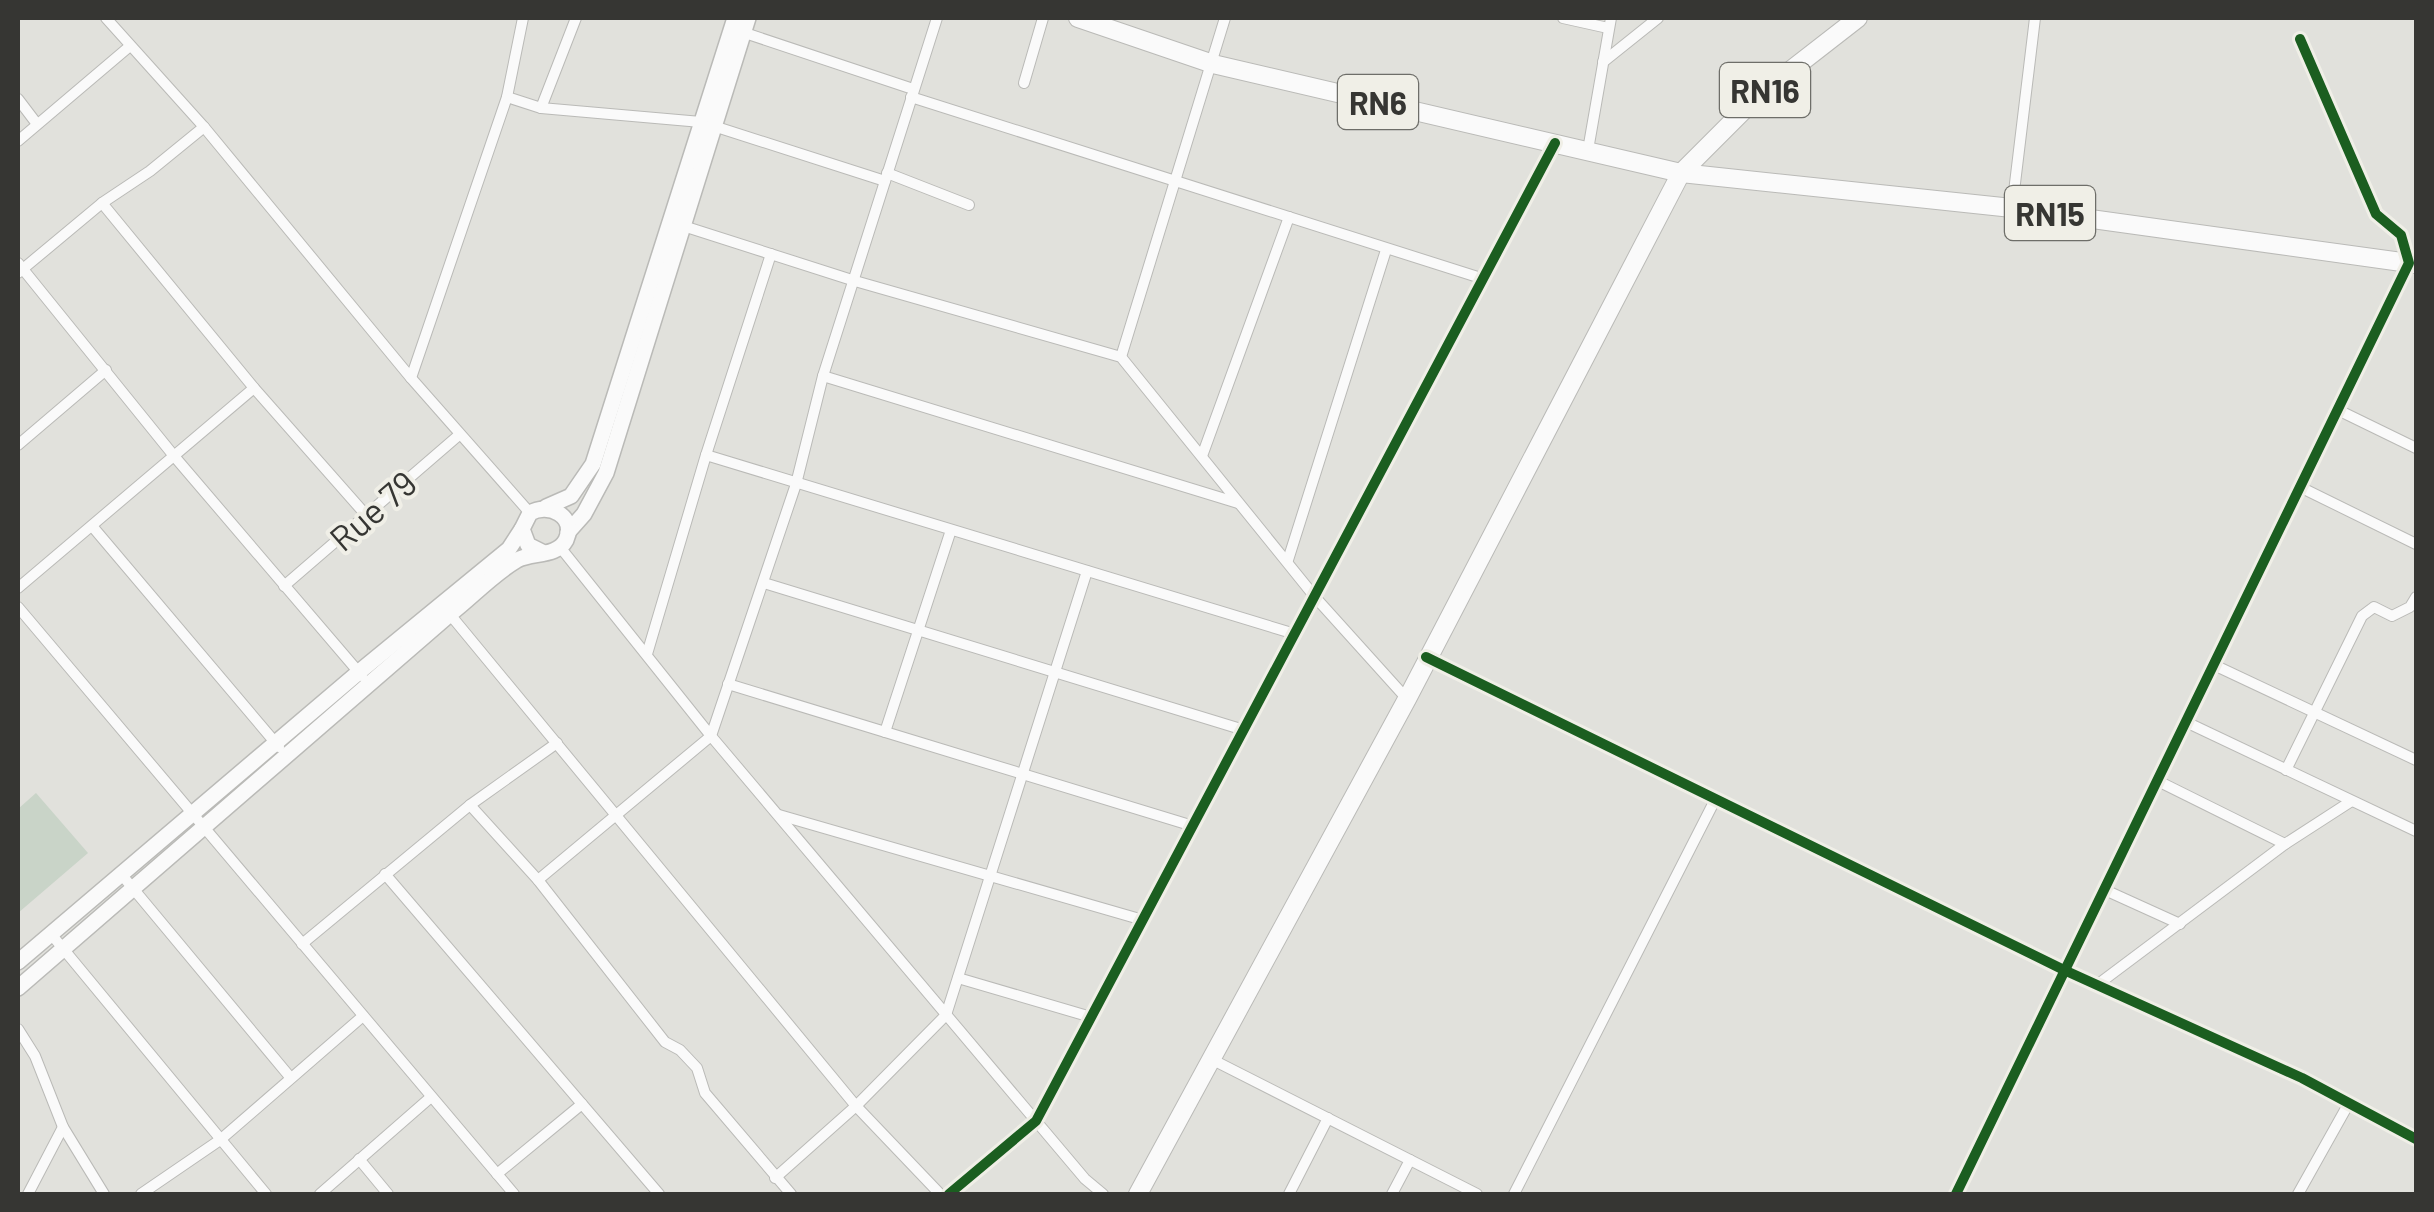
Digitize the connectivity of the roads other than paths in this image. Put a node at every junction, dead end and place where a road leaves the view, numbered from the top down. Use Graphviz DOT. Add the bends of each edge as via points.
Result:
graph roads {
  1 [pos="106,18"];
  2 [pos="523,18"];
  3 [pos="576,18"];
  4 [pos="938,18"];
  5 [pos="1043,18"];
  6 [pos="1079,18"];
  7 [pos="1225,18"];
  8 [pos="1563,18"];
  9 [pos="1658,18"];
  10 [pos="1858,18"];
  11 [pos="2034,18"];
  12 [pos="1610,23"];
  13 [pos="740,24"];
  14 [pos="2300,39"];
  15 [pos="130,46"];
  16 [pos="1602,62"];
  17 [pos="1213,64"];
  18 [pos="1024,83"];
  19 [pos="912,93"];
  20 [pos="506,97"];
  21 [pos="18,99"];
  22 [pos="541,108"];
  23 [pos="38,124"];
  24 [pos="708,124"];
  25 [pos="204,128"];
  26 [pos="18,141"];
  27 [pos="1556,143"];
  28 [pos="1588,150"];
  29 [pos="1682,172"];
  30 [pos="886,177"];
  31 [pos="1176,181"];
  32 [pos="102,203"];
  33 [pos="970,205"];
  34 [pos="2012,208"];
  35 [pos="1289,217"];
  36 [pos="676,224"];
  37 [pos="1386,250"];
  38 [pos="772,254"];
  39 [pos="2412,264"];
  40 [pos="19,269"];
  41 [pos="1484,279"];
  42 [pos="854,280"];
  43 [pos="1120,357"];
  44 [pos="106,370"];
  45 [pos="823,376"];
  46 [pos="411,378"];
  47 [pos="254,388"];
  48 [pos="2338,410"];
  49 [pos="460,434"];
  50 [pos="20,439"];
  51 [pos="2416,448"];
  52 [pos="706,455"];
  53 [pos="174,456"];
  54 [pos="1202,456"];
  55 [pos="796,484"];
  56 [pos="2300,486"];
  57 [pos="1240,504"];
  58 [pos="546,507"];
  59 [pos="530,513"];
  60 [pos="366,514"];
  61 [pos="92,526"];
  62 [pos="522,528"];
  63 [pos="951,530"];
  64 [pos="568,532"];
  65 [pos="2416,544"];
  66 [pos="560,547"];
  67 [pos="544,553"];
  68 [pos="1288,560"];
  69 [pos="1087,571"];
  70 [pos="764,584"];
  71 [pos="284,586"];
  72 [pos="18,588"];
  73 [pos="2416,597"];
  74 [pos="1315,598"];
  75 [pos="18,607"];
  76 [pos="446,609"];
  77 [pos="919,629"];
  78 [pos="1295,634"];
  79 [pos="647,654"];
  80 [pos="1426,656"];
  81 [pos="2214,665"];
  82 [pos="1056,671"];
  83 [pos="364,678"];
  84 [pos="728,684"];
  85 [pos="1406,699"];
  86 [pos="2314,713"];
  87 [pos="2186,722"];
  88 [pos="1244,730"];
  89 [pos="886,732"];
  90 [pos="711,736"];
  91 [pos="557,743"];
  92 [pos="280,749"];
  93 [pos="2416,760"];
  94 [pos="2286,770"];
  95 [pos="1023,774"];
  96 [pos="2158,781"];
  97 [pos="1716,800"];
  98 [pos="2350,802"];
  99 [pos="470,804"];
  100 [pos="776,814"];
  101 [pos="615,815"];
  102 [pos="198,820"];
  103 [pos="1193,826"];
  104 [pos="2416,831"];
  105 [pos="2285,844"];
  106 [pos="386,874"];
  107 [pos="990,876"];
  108 [pos="538,880"];
  109 [pos="127,881"];
  110 [pos="2106,890"];
  111 [pos="1143,920"];
  112 [pos="2180,924"];
  113 [pos="51,934"];
  114 [pos="302,944"];
  115 [pos="62,947"];
  116 [pos="18,962"];
  117 [pos="2064,970"];
  118 [pos="958,978"];
  119 [pos="2097,985"];
  120 [pos="18,988"];
  121 [pos="946,1015"];
  122 [pos="363,1016"];
  123 [pos="1092,1017"];
  124 [pos="18,1029"];
  125 [pos="1211,1058"];
  126 [pos="290,1076"];
  127 [pos="431,1096"];
  128 [pos="2349,1103"];
  129 [pos="582,1104"];
  130 [pos="856,1106"];
  131 [pos="1328,1118"];
  132 [pos="1036,1121"];
  133 [pos="63,1127"];
  134 [pos="220,1140"];
  135 [pos="2416,1140"];
  136 [pos="359,1159"];
  137 [pos="1410,1160"];
  138 [pos="497,1174"];
  139 [pos="775,1178"];
  140 [pos="28,1194"];
  141 [pos="104,1194"];
  142 [pos="140,1194"];
  143 [pos="266,1194"];
  144 [pos="320,1194"];
  145 [pos="388,1194"];
  146 [pos="514,1194"];
  147 [pos="659,1194"];
  148 [pos="791,1194"];
  149 [pos="940,1194"];
  150 [pos="948,1194"];
  151 [pos="1103,1194"];
  152 [pos="1138,1194"];
  153 [pos="1289,1194"];
  154 [pos="1392,1194"];
  155 [pos="1477,1194"];
  156 [pos="1514,1194"];
  157 [pos="1956,1194"];
  158 [pos="2298,1194"];
  1 -- 15 [label="street"];
  2 -- 20 [label="street"];
  3 -- 22 [label="street"];
  4 -- 19 [label="street"];
  5 -- 18 [label="street"];
  6 -- 17 [label="main road, RN6"];
  7 -- 17 [label="street"];
  8 -- 12 [label="street"];
  9 -- 16 [label="street"];
  10 -- 29 [label="main road, RN16" via="1759,95"];
  11 -- 34 [label="street"];
  12 -- 16 [label="street"];
  13 -- 19 [label="street"];
  13 -- 24 [label="street"];
  14 -- 39 [label="street" via="2376,214 2402,236"];
  15 -- 23 [label="street"];
  15 -- 25 [label="street"];
  16 -- 28 [label="street"];
  17 -- 27 [label="main road, RN6"];
  17 -- 31 [label="street"];
  19 -- 30 [label="street"];
  19 -- 31 [label="street"];
  20 -- 22 [label="street"];
  20 -- 46 [label="street"];
  21 -- 23 [label="street"];
  22 -- 24 [label="street"];
  23 -- 26 [label="street"];
  24 -- 30 [label="street"];
  24 -- 36 [label="street"];
  25 -- 32 [label="street"];
  25 -- 46 [label="street"];
  27 -- 28 [label="main road, RN6"];
  27 -- 41 [label="street"];
  28 -- 29 [label="main road, RN6"];
  29 -- 34 [label="main road, RN15"];
  29 -- 80 [label="main road"];
  30 -- 33 [label="street"];
  30 -- 42 [label="street"];
  31 -- 35 [label="street"];
  31 -- 43 [label="street"];
  32 -- 40 [label="street"];
  32 -- 47 [label="street"];
  34 -- 39 [label="main road, RN15"];
  35 -- 37 [label="street"];
  35 -- 54 [label="street"];
  36 -- 38 [label="street"];
  36 -- 58 [label="street" via="593,464 571,496"];
  36 -- 64 [label="street" via="606,474"];
  37 -- 41 [label="street"];
  37 -- 68 [label="street"];
  38 -- 42 [label="street"];
  38 -- 52 [label="street"];
  39 -- 48 [label="street"];
  40 -- 44 [label="street"];
  41 -- 74 [label="street"];
  42 -- 43 [label="street"];
  42 -- 45 [label="street"];
  43 -- 54 [label="street"];
  44 -- 50 [label="street"];
  44 -- 53 [label="street"];
  45 -- 55 [label="street"];
  45 -- 57 [label="street"];
  46 -- 49 [label="street"];
  47 -- 53 [label="street"];
  47 -- 60 [label="street"];
  48 -- 51 [label="street"];
  48 -- 56 [label="street"];
  49 -- 59 [label="street"];
  49 -- 60 [label="street, Rue 79"];
  52 -- 55 [label="street"];
  52 -- 79 [label="street"];
  53 -- 61 [label="street"];
  53 -- 71 [label="street"];
  54 -- 57 [label="street"];
  55 -- 63 [label="street"];
  55 -- 70 [label="street"];
  56 -- 65 [label="street"];
  56 -- 81 [label="street"];
  57 -- 68 [label="street"];
  58 -- 59 [label="street"];
  58 -- 64 [label="street" via="562,515"];
  59 -- 62 [label="street"];
  60 -- 71 [label="street, Rue 79"];
  61 -- 72 [label="street"];
  61 -- 92 [label="street"];
  62 -- 67 [label="street" via="528,545"];
  62 -- 76 [label="street"];
  63 -- 69 [label="street"];
  63 -- 77 [label="street"];
  64 -- 66 [label="street"];
  66 -- 67 [label="street"];
  66 -- 79 [label="street"];
  67 -- 76 [label="street" via="518,560"];
  68 -- 74 [label="street"];
  69 -- 78 [label="street"];
  69 -- 82 [label="street"];
  70 -- 77 [label="street"];
  70 -- 84 [label="street"];
  71 -- 83 [label="street"];
  73 -- 86 [label="street" via="2392,616 2374,607 2362,616"];
  74 -- 78 [label="street"];
  74 -- 85 [label="street"];
  75 -- 102 [label="street"];
  76 -- 83 [label="street"];
  76 -- 91 [label="street"];
  77 -- 82 [label="street"];
  77 -- 89 [label="street"];
  78 -- 88 [label="street"];
  79 -- 90 [label="street"];
  80 -- 85 [label="main road"];
  80 -- 97 [label="street"];
  81 -- 86 [label="street"];
  81 -- 87 [label="street"];
  82 -- 88 [label="street"];
  82 -- 95 [label="street"];
  83 -- 92 [label="street"];
  84 -- 89 [label="street"];
  84 -- 90 [label="street"];
  85 -- 125 [label="main road"];
  86 -- 93 [label="street"];
  86 -- 94 [label="street"];
  87 -- 94 [label="street"];
  87 -- 96 [label="street"];
  88 -- 103 [label="street"];
  89 -- 95 [label="street"];
  90 -- 100 [label="street"];
  90 -- 101 [label="street"];
  91 -- 99 [label="street"];
  91 -- 101 [label="street"];
  92 -- 102 [label="street"];
  94 -- 98 [label="street"];
  95 -- 103 [label="street"];
  95 -- 107 [label="street"];
  96 -- 105 [label="street"];
  96 -- 110 [label="street"];
  97 -- 117 [label="street"];
  97 -- 156 [label="street"];
  98 -- 104 [label="street"];
  98 -- 105 [label="street"];
  99 -- 106 [label="street"];
  99 -- 108 [label="street"];
  100 -- 107 [label="street"];
  100 -- 121 [label="street"];
  101 -- 108 [label="street"];
  101 -- 130 [label="street"];
  102 -- 109 [label="street"];
  102 -- 114 [label="street"];
  103 -- 111 [label="street"];
  105 -- 112 [label="street"];
  106 -- 114 [label="street"];
  106 -- 129 [label="street"];
  107 -- 111 [label="street"];
  107 -- 118 [label="street"];
  108 -- 139 [label="street" via="666,1042 696,1068 705,1093"];
  109 -- 113 [label="street"];
  109 -- 115 [label="street"];
  109 -- 126 [label="street"];
  110 -- 112 [label="street"];
  110 -- 117 [label="street"];
  111 -- 123 [label="street"];
  112 -- 119 [label="street"];
  113 -- 115 [label="street"];
  113 -- 116 [label="street"];
  114 -- 122 [label="street"];
  115 -- 120 [label="street"];
  115 -- 134 [label="street"];
  117 -- 119 [label="street"];
  117 -- 157 [label="street"];
  118 -- 121 [label="street"];
  118 -- 123 [label="street"];
  119 -- 128 [label="street"];
  121 -- 130 [label="street"];
  121 -- 132 [label="street"];
  122 -- 126 [label="street"];
  122 -- 127 [label="street"];
  123 -- 132 [label="street"];
  124 -- 133 [label="street"];
  125 -- 131 [label="street"];
  125 -- 152 [label="main road"];
  126 -- 134 [label="street"];
  127 -- 136 [label="street"];
  127 -- 138 [label="street"];
  128 -- 135 [label="street"];
  128 -- 158 [label="street"];
  129 -- 138 [label="street"];
  129 -- 147 [label="street"];
  130 -- 139 [label="street"];
  130 -- 149 [label="street"];
  131 -- 137 [label="street"];
  131 -- 153 [label="street"];
  132 -- 150 [label="street"];
  132 -- 151 [label="street"];
  133 -- 140 [label="street"];
  133 -- 141 [label="street"];
  134 -- 142 [label="street"];
  134 -- 143 [label="street"];
  136 -- 144 [label="street"];
  136 -- 145 [label="street"];
  137 -- 154 [label="street"];
  137 -- 155 [label="street"];
  138 -- 146 [label="street"];
  139 -- 148 [label="street"];
}
